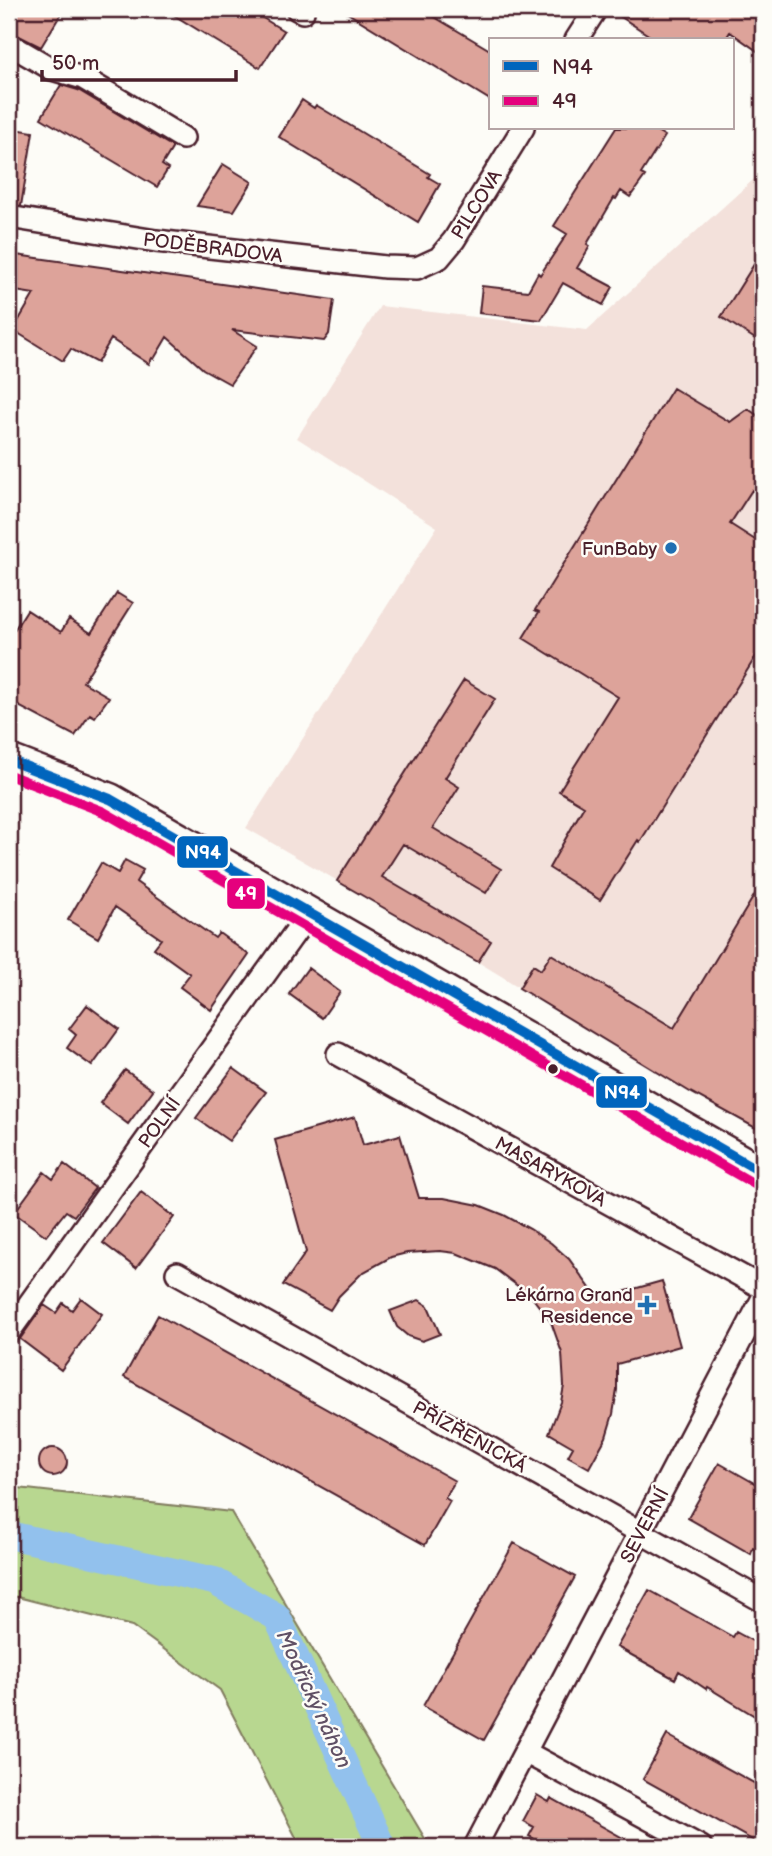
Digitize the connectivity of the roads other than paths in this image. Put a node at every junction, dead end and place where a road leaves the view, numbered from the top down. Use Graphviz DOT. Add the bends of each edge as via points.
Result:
graph roads {
  1 [pos="596,9"];
  2 [pos="577,38"];
  3 [pos="9,44"];
  4 [pos="522,130"];
  5 [pos="183,138"];
  6 [pos="9,217"];
  7 [pos="417,268"];
  8 [pos="9,760"];
  9 [pos="309,913"];
  10 [pos="338,1054"];
  11 [pos="763,1173"];
  12 [pos="177,1273"];
  13 [pos="763,1288"];
  14 [pos="763,1298"];
  15 [pos="9,1332"];
  16 [pos="641,1531"];
  17 [pos="763,1601"];
  18 [pos="525,1752"];
  19 [pos="475,1847"];
  20 [pos="701,1847"];
  1 -- 2 [label="street"];
  3 -- 5 [label="street" via="52,69 83,78"];
  4 -- 7 [label="street, PILCOVA" via="454,240 439,258"];
  6 -- 7 [label="street, PODĚBRADOVA" via="156,241"];
  8 -- 9 [label="street" via="110,799"];
  9 -- 11 [label="street"];
  9 -- 15 [label="street, POLNÍ"];
  10 -- 13 [label="street, MASARYKOVA"];
  12 -- 16 [label="street, PŘÍZŘENICKÁ"];
  14 -- 16 [label="street, SEVERNÍ"];
  16 -- 17 [label="street, PŘÍZŘENICKÁ"];
  16 -- 18 [label="street, SEVERNÍ"];
  18 -- 19 [label="street, SEVERNÍ"];
  18 -- 20 [label="street"];
}
